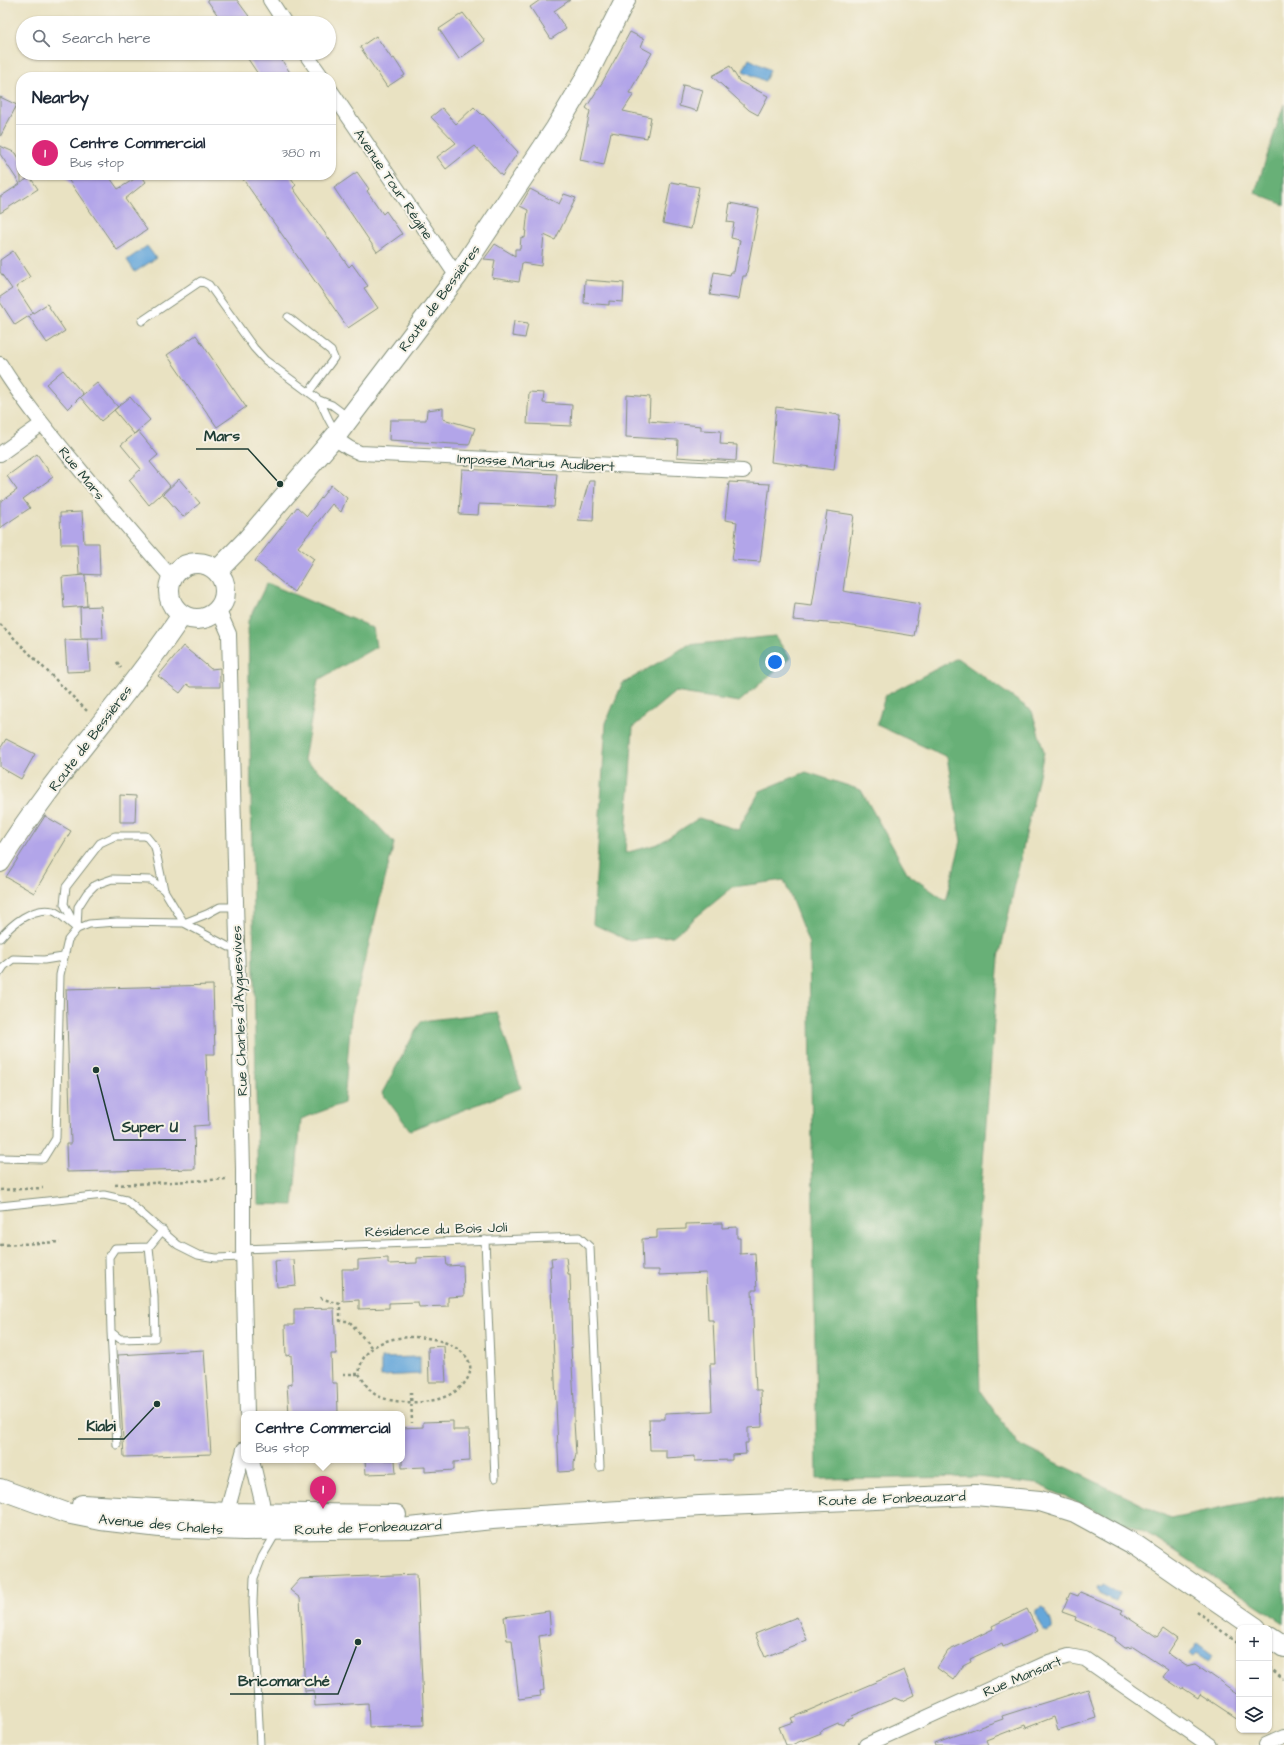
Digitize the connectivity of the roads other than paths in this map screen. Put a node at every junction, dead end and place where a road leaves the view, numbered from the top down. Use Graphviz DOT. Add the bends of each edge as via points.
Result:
graph roads {
  1 [pos="270,0"];
  2 [pos="625,0"];
  3 [pos="280,16"];
  4 [pos="310,60"];
  5 [pos="318,72"];
  6 [pos="336,98"];
  7 [pos="458,274"];
  8 [pos="288,317"];
  9 [pos="142,321"];
  10 [pos="0,364"];
  11 [pos="309,392"];
  12 [pos="319,400"];
  13 [pos="42,424"];
  14 [pos="341,429"];
  15 [pos="0,454"];
  16 [pos="743,472"];
  17 [pos="217,571"];
  18 [pos="172,578"];
  19 [pos="218,610"];
  20 [pos="182,615"];
  21 [pos="0,862"];
  22 [pos="164,890"];
  23 [pos="236,907"];
  24 [pos="184,923"];
  25 [pos="77,929"];
  26 [pos="0,938"];
  27 [pos="237,947"];
  28 [pos="63,957"];
  29 [pos="0,972"];
  30 [pos="0,1158"];
  31 [pos="0,1206"];
  32 [pos="163,1230"];
  33 [pos="485,1240"];
  34 [pos="149,1247"];
  35 [pos="243,1253"];
  36 [pos="111,1332"];
  37 [pos="247,1411"];
  38 [pos="117,1445"];
  39 [pos="241,1460"];
  40 [pos="253,1463"];
  41 [pos="600,1467"];
  42 [pos="495,1478"];
  43 [pos="0,1489"];
  44 [pos="261,1519"];
  45 [pos="1252,1625"];
  46 [pos="1272,1639"];
  47 [pos="1284,1647"];
  48 [pos="1284,1737"];
  49 [pos="260,1745"];
  50 [pos="866,1745"];
  51 [pos="1209,1745"];
  52 [pos="1266,1745"];
  1 -- 3 [label="street"];
  2 -- 7 [label="street, Route de Bessières" via="583,83 556,128"];
  4 -- 5 [label="street"];
  6 -- 7 [label="street, Avenue Tour Régine" via="452,269"];
  7 -- 14 [label="street, Route de Bessières"];
  8 -- 11 [label="lane" via="331,351 334,358"];
  9 -- 11 [label="lane" via="201,281 209,285 265,360"];
  10 -- 13 [label="street, Rue Mars"];
  11 -- 12 [label="lane"];
  12 -- 14 [label="lane" via="330,425"];
  12 -- 14 [label="lane" via="332,405"];
  13 -- 15 [label="street"];
  13 -- 18 [label="street, Rue Mars"];
  14 -- 16 [label="street, Impasse Marius Audibert" via="349,448 360,453"];
  14 -- 17 [label="street, Route de Bessières" via="247,540"];
  17 -- 18 [label="street" via="199,562 185,565"];
  17 -- 19 [label="street" via="222,579 225,594"];
  18 -- 20 [label="street" via="169,585 170,600"];
  19 -- 20 [label="street" via="207,617 197,619"];
  19 -- 23 [label="street, Rue Charles d'Ayguesvives" via="229,634"];
  20 -- 21 [label="street, Route de Bessières" via="162,645 17,834"];
  22 -- 24 [label="lane"];
  22 -- 25 [label="lane" via="151,880 112,879 95,885 78,907"];
  22 -- 25 [label="lane" via="155,847 146,836 115,836 100,843 66,887 64,904"];
  23 -- 24 [label="lane" via="220,907"];
  23 -- 27 [label="street, Rue Charles d'Ayguesvives"];
  24 -- 25 [label="lane" via="117,922 89,924"];
  24 -- 27 [label="lane" via="229,947"];
  25 -- 26 [label="lane" via="53,911 36,911 21,918"];
  25 -- 28 [label="lane" via="68,940"];
  27 -- 35 [label="street, Rue Charles d'Ayguesvives"];
  28 -- 29 [label="lane" via="44,960 13,959"];
  28 -- 30 [label="lane" via="60,975 56,1138 44,1159"];
  31 -- 32 [label="lane, Résidence du Bois Joli" via="104,1195 126,1200"];
  32 -- 34 [label="lane"];
  32 -- 35 [label="lane, Résidence du Bois Joli" via="178,1245 198,1255 216,1258"];
  33 -- 35 [label="lane, Résidence du Bois Joli" via="294,1248"];
  33 -- 41 [label="lane, Résidence du Bois Joli" via="579,1237 590,1246"];
  33 -- 42 [label="lane"];
  34 -- 36 [label="lane" via="115,1248 109,1257"];
  34 -- 36 [label="lane" via="155,1338 120,1339"];
  35 -- 37 [label="street, Rue Charles d'Ayguesvives"];
  36 -- 38 [label="lane"];
  39 -- 44 [label="street" via="228,1508"];
  40 -- 44 [label="street" via="262,1502"];
  43 -- 44 [label="street, Avenue des Chalets" via="66,1513 160,1527"];
  44 -- 45 [label="street, Route de Fonbeauzard" via="492,1519 700,1506 975,1495 1040,1501 1074,1512 1137,1546"];
  44 -- 49 [label="lane" via="262,1557 254,1578 253,1602"];
  46 -- 47 [label="street"];
  48 -- 52 [label="street"];
  50 -- 51 [label="street, Rue Mansart" via="1049,1662 1069,1656 1085,1659"];
}
